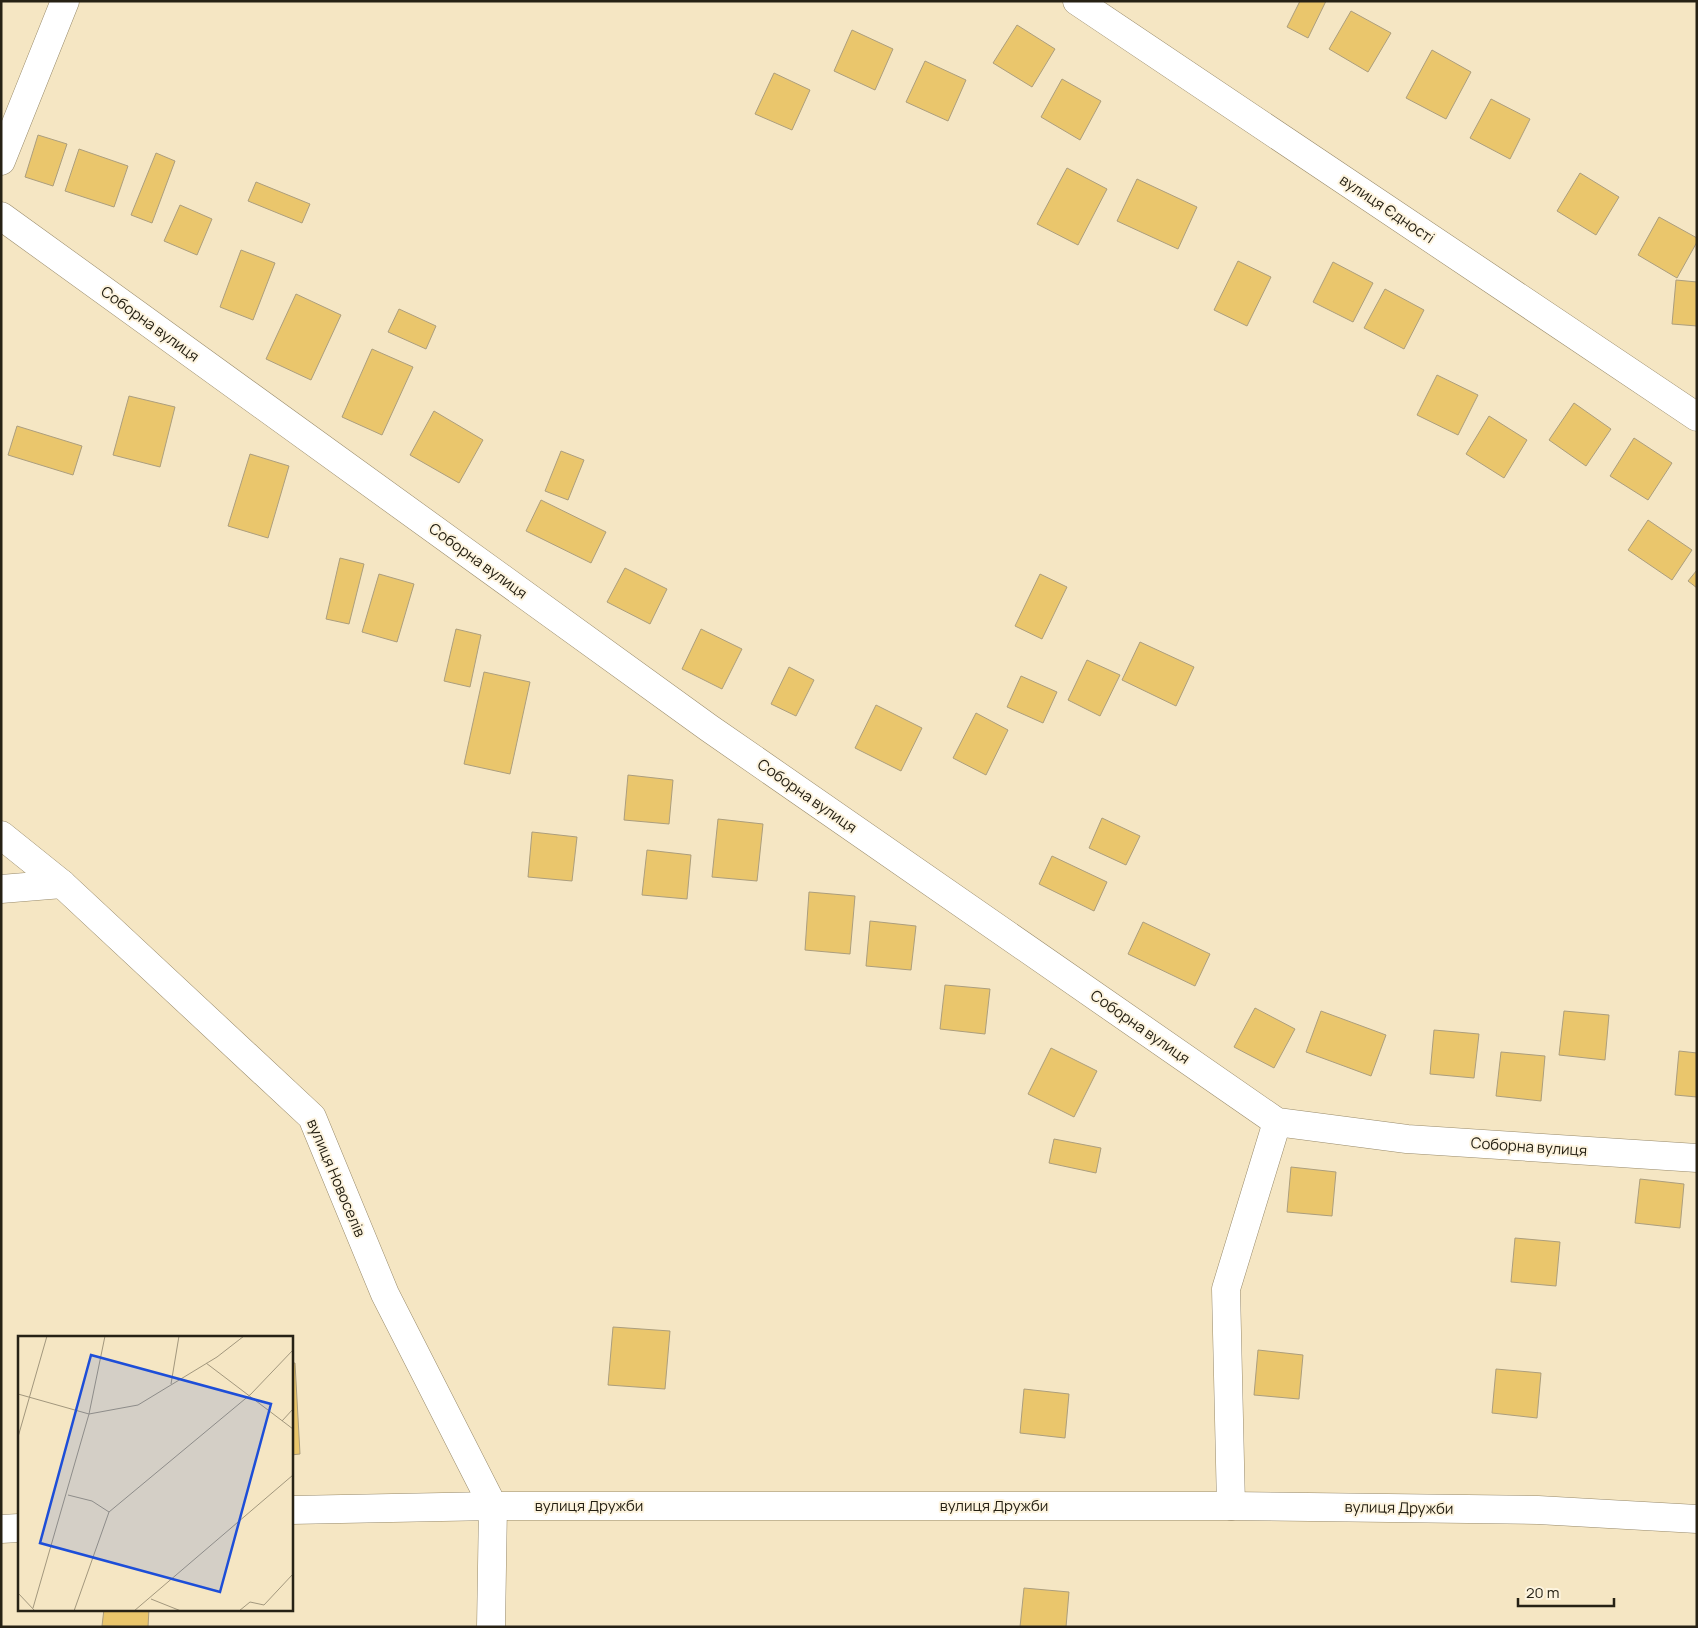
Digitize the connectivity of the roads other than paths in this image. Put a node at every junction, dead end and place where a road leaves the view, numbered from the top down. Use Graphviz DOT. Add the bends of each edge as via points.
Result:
graph roads {
  1 [pos="65,1"];
  2 [pos="1077,1"];
  3 [pos="1,161"];
  4 [pos="1,216"];
  5 [pos="1697,416"];
  6 [pos="1,835"];
  7 [pos="62,884"];
  8 [pos="1,890"];
  9 [pos="1277,1122"];
  10 [pos="1697,1158"];
  11 [pos="493,1506"];
  12 [pos="1231,1506"];
  13 [pos="292,1510"];
  14 [pos="1697,1519"];
  15 [pos="18,1528"];
  16 [pos="1,1529"];
  17 [pos="492,1627"];
  1 -- 3 [label="street"];
  2 -- 5 [label="street, вулиця Єдності"];
  4 -- 9 [label="street, Соборна вулиця" via="709,728"];
  6 -- 7 [label="street, вулиця Новоселів"];
  7 -- 8 [label="street"];
  7 -- 11 [label="street, вулиця Новоселів" via="312,1116 385,1294"];
  9 -- 10 [label="street, Соборна вулиця" via="1407,1139"];
  9 -- 12 [label="street" via="1226,1288"];
  11 -- 12 [label="street, вулиця Дружби"];
  11 -- 13 [label="street, вулиця Дружби"];
  11 -- 17 [label="street"];
  12 -- 14 [label="street, вулиця Дружби" via="1538,1510"];
  15 -- 16 [label="street"];
}
